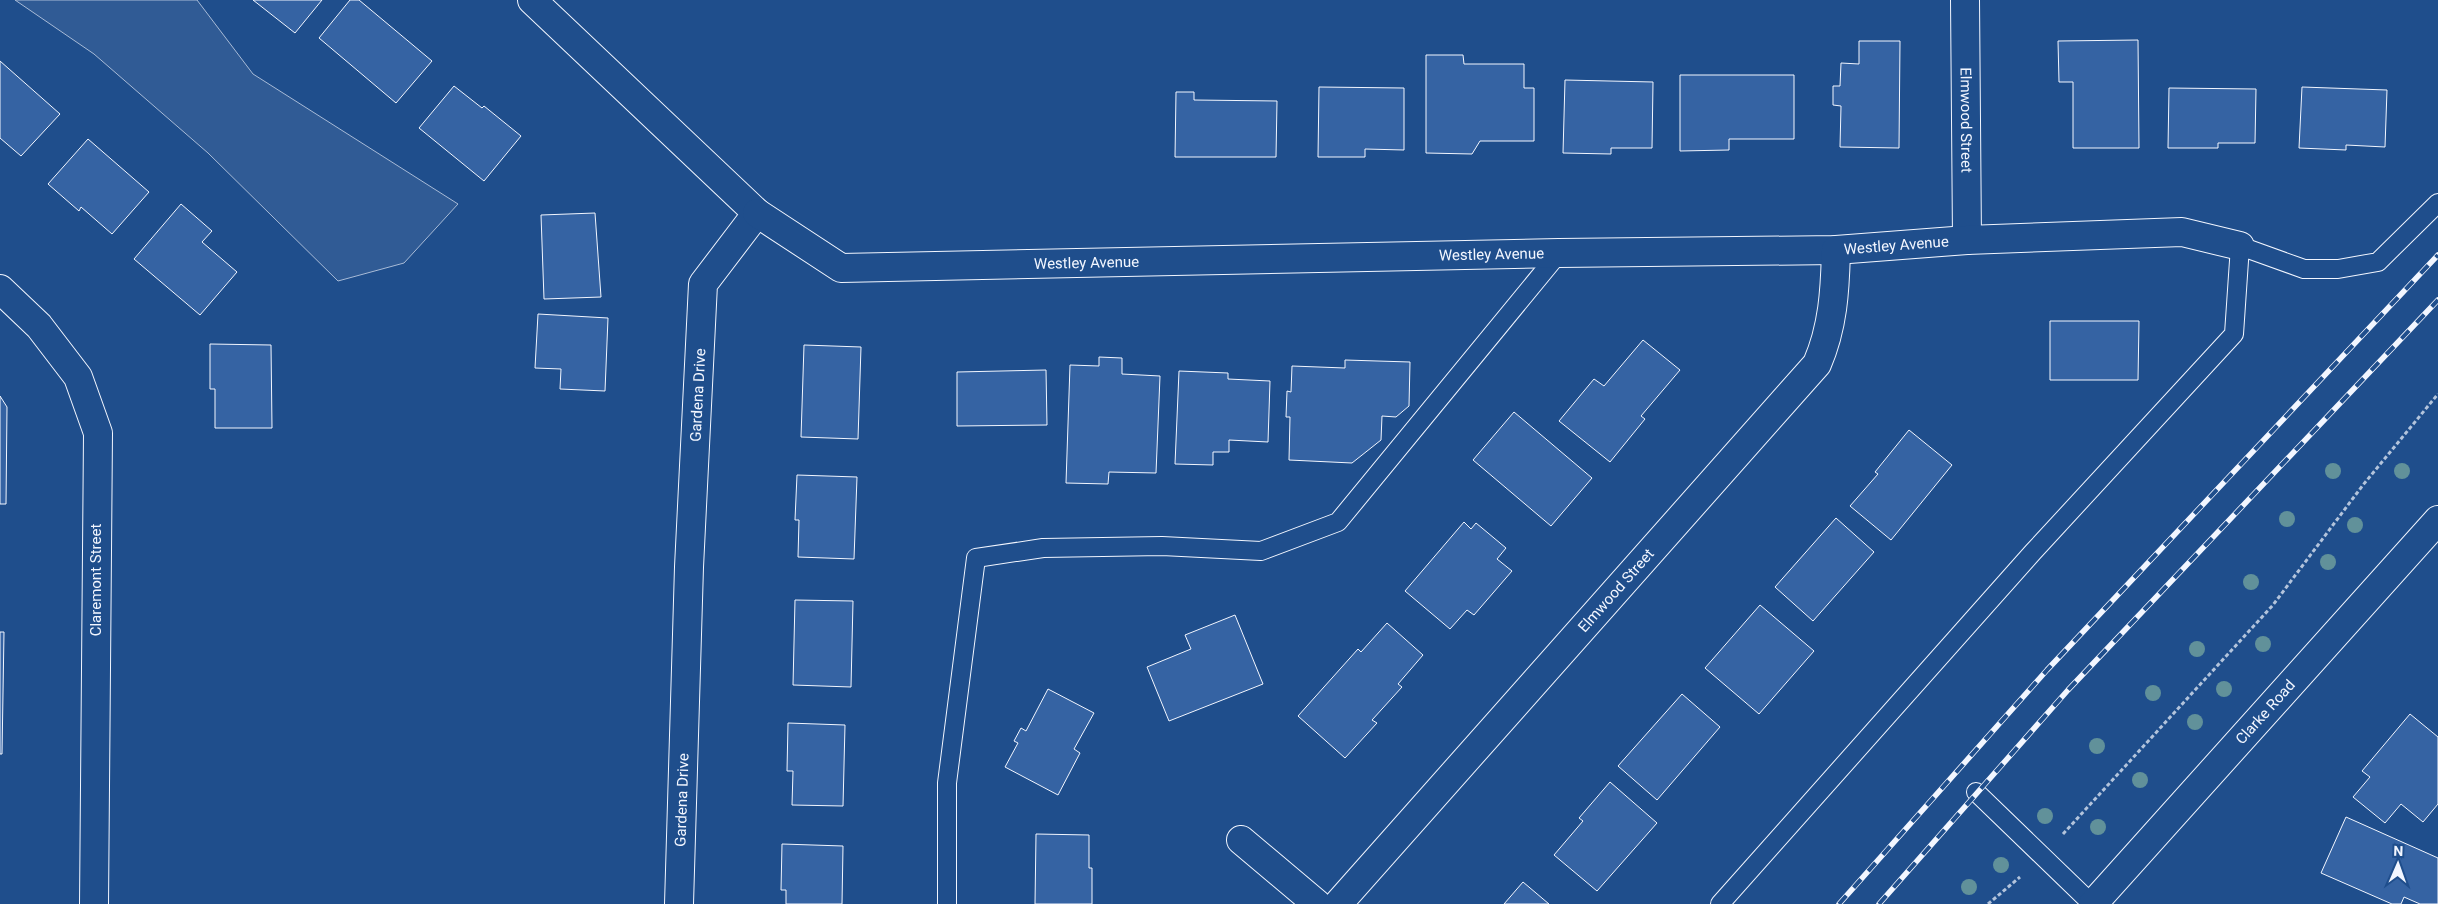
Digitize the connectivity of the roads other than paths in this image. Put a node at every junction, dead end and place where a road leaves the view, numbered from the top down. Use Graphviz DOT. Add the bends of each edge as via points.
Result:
graph roads {
  1 [pos="532,0"];
  2 [pos="1966,0"];
  3 [pos="2438,203"];
  4 [pos="757,213"];
  5 [pos="1967,240"];
  6 [pos="2240,246"];
  7 [pos="1836,250"];
  8 [pos="1560,253"];
  9 [pos="0,289"];
  10 [pos="2438,520"];
  11 [pos="1976,792"];
  12 [pos="1241,840"];
  13 [pos="94,904"];
  14 [pos="679,904"];
  15 [pos="948,904"];
  16 [pos="1317,904"];
  17 [pos="1338,904"];
  18 [pos="1720,904"];
  19 [pos="2093,904"];
  1 -- 4 [label="street"];
  2 -- 5 [label="street, Elmwood Street"];
  3 -- 6 [label="lane" via="2378,262 2338,269 2304,269"];
  4 -- 8 [label="street, Westley Avenue" via="841,268"];
  4 -- 14 [label="street, Gardena Drive" via="703,284 689,567"];
  5 -- 6 [label="street, Westley Avenue" via="2182,232"];
  5 -- 7 [label="street, Westley Avenue"];
  6 -- 18 [label="lane" via="2234,334 2033,552"];
  7 -- 8 [label="street, Westley Avenue"];
  7 -- 17 [label="street, Elmwood Street" via="1836,289 1828,340 1817,364"];
  8 -- 15 [label="lane" via="1338,522 1261,551 1162,546 1043,548 976,558 946,783"];
  9 -- 13 [label="street, Claremont Street" via="39,326 78,377 98,433"];
  10 -- 19 [label="street, Clarke Road"];
  11 -- 19 [label="lane"];
  12 -- 16 [label="street"];
}
